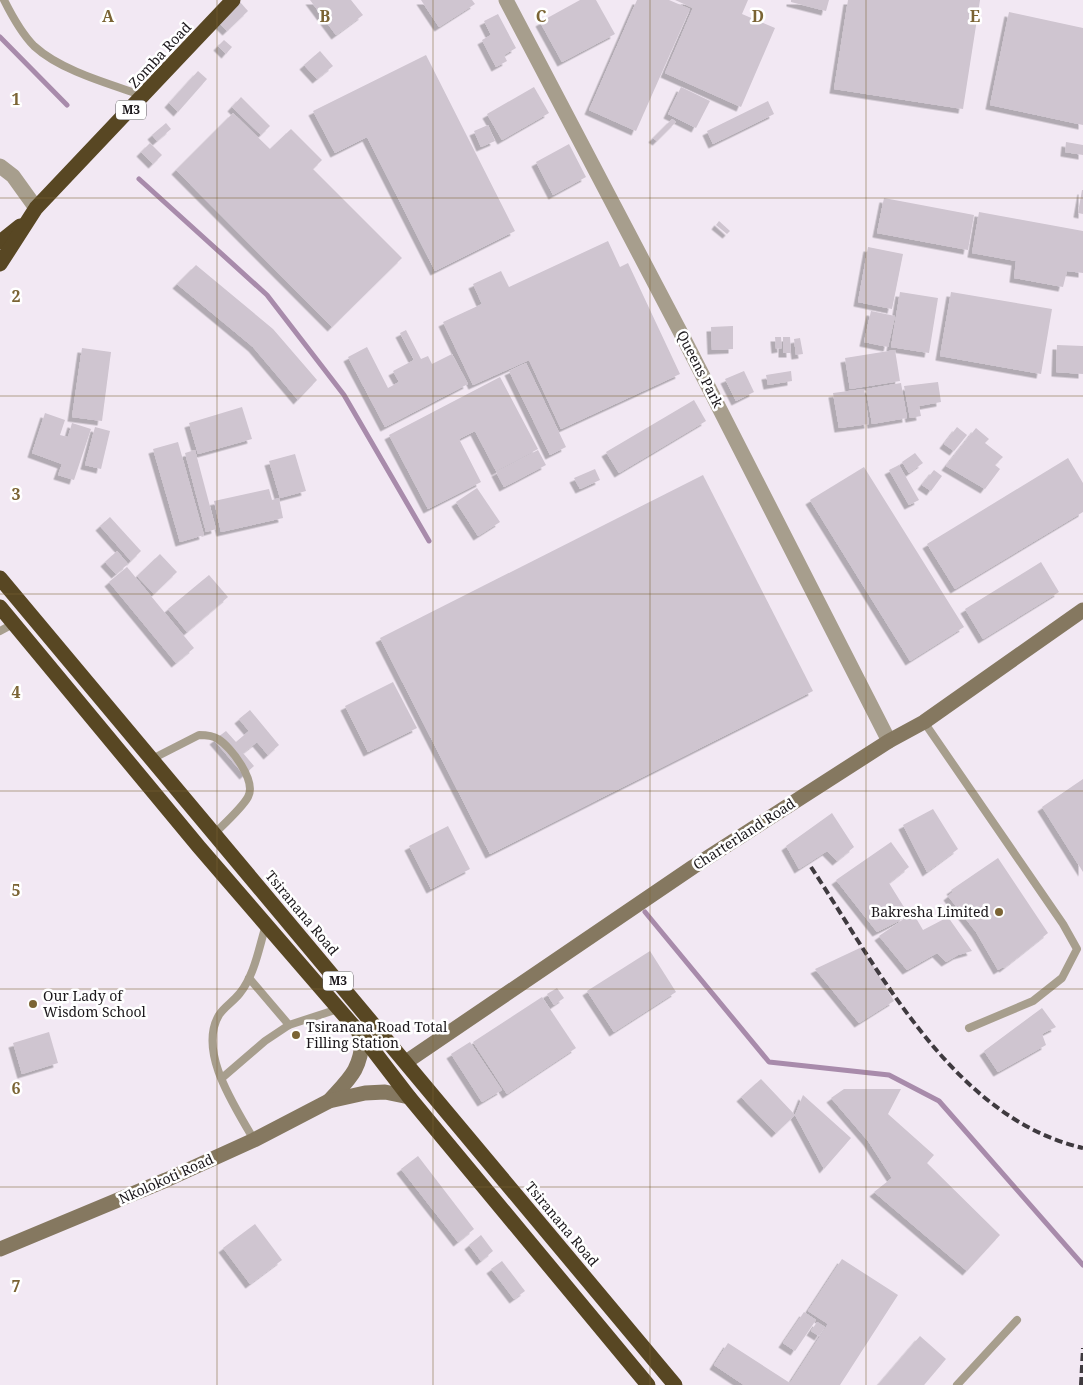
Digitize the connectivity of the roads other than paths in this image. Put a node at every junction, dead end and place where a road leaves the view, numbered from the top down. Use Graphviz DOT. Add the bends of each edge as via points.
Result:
graph roads {
  1 [pos="4,0"];
  2 [pos="233,0"];
  3 [pos="506,0"];
  4 [pos="144,96"];
  5 [pos="0,166"];
  6 [pos="33,214"];
  7 [pos="0,242"];
  8 [pos="2,261"];
  9 [pos="0,578"];
  10 [pos="0,607"];
  11 [pos="1083,610"];
  12 [pos="7,627"];
  13 [pos="924,722"];
  14 [pos="889,741"];
  15 [pos="152,759"];
  16 [pos="214,834"];
  17 [pos="266,924"];
  18 [pos="1080,949"];
  19 [pos="249,978"];
  20 [pos="338,1008"];
  21 [pos="289,1025"];
  22 [pos="969,1028"];
  23 [pos="362,1037"];
  24 [pos="406,1062"];
  25 [pos="222,1078"];
  26 [pos="409,1097"];
  27 [pos="329,1101"];
  28 [pos="254,1140"];
  29 [pos="0,1249"];
  30 [pos="1017,1320"];
  31 [pos="648,1385"];
  32 [pos="675,1385"];
  33 [pos="957,1385"];
  1 -- 4 [label="lane" via="19,28 35,46 86,76"];
  2 -- 4 [label="highway, Zomba Road / M3"];
  3 -- 14 [label="street, Queens Park" via="686,341"];
  4 -- 6 [label="highway, Zomba Road / M3"];
  5 -- 6 [label="street" via="13,176"];
  6 -- 7 [label="highway"];
  6 -- 8 [label="highway, M3"];
  9 -- 15 [label="highway, Tsiranana Road / M3"];
  10 -- 12 [label="highway, M3"];
  11 -- 13 [label="street, Charterland Road"];
  12 -- 17 [label="highway, M3"];
  13 -- 14 [label="street, Charterland Road"];
  13 -- 18 [label="lane"];
  14 -- 24 [label="street, Charterland Road" via="693,867"];
  15 -- 16 [label="highway, Tsiranana Road / M3"];
  15 -- 16 [label="lane" via="199,735 219,740 235,758 251,785 248,797"];
  16 -- 24 [label="highway, Tsiranana Road / M3"];
  17 -- 19 [label="lane"];
  17 -- 20 [label="highway, M3"];
  18 -- 22 [label="lane" via="1062,978 1033,1001"];
  19 -- 21 [label="lane"];
  19 -- 25 [label="lane" via="241,992 219,1015 211,1036"];
  20 -- 21 [label="lane"];
  20 -- 23 [label="highway, M3"];
  21 -- 25 [label="lane"];
  23 -- 26 [label="highway, M3"];
  23 -- 27 [label="street, Nkolokoti Road" via="361,1058 354,1073"];
  24 -- 32 [label="highway, Tsiranana Road / M3"];
  25 -- 28 [label="lane"];
  26 -- 27 [label="street, Nkolokoti Road" via="385,1092"];
  26 -- 31 [label="highway, M3"];
  27 -- 28 [label="street, Nkolokoti Road"];
  28 -- 29 [label="street, Nkolokoti Road"];
  30 -- 33 [label="lane"];
}
